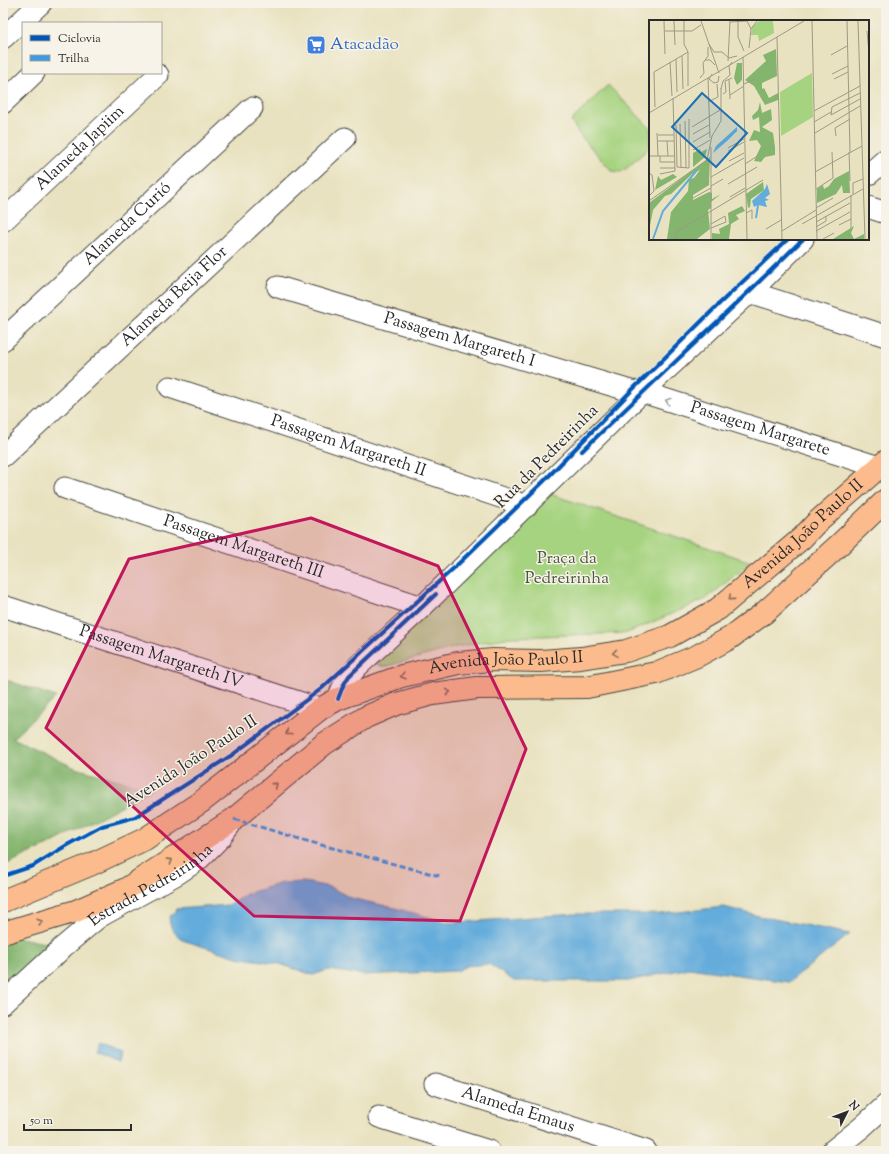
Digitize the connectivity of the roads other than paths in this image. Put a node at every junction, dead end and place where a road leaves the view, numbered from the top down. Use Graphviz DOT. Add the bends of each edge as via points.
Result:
graph roads {
  1 [pos="41,3"];
  2 [pos="3,38"];
  3 [pos="33,74"];
  4 [pos="158,75"];
  5 [pos="3,103"];
  6 [pos="252,108"];
  7 [pos="345,138"];
  8 [pos="886,158"];
  9 [pos="869,174"];
  10 [pos="869,207"];
  11 [pos="886,213"];
  12 [pos="3,221"];
  13 [pos="801,240"];
  14 [pos="278,287"];
  15 [pos="750,292"];
  16 [pos="886,336"];
  17 [pos="3,340"];
  18 [pos="170,387"];
  19 [pos="642,392"];
  20 [pos="3,456"];
  21 [pos="882,464"];
  22 [pos="65,488"];
  23 [pos="886,500"];
  24 [pos="527,506"];
  25 [pos="3,606"];
  26 [pos="422,607"];
  27 [pos="329,704"];
  28 [pos="234,819"];
  29 [pos="3,901"];
  30 [pos="3,933"];
  31 [pos="3,1003"];
  32 [pos="435,1084"];
  33 [pos="886,1105"];
  34 [pos="379,1117"];
  35 [pos="489,1151"];
  36 [pos="646,1151"];
  37 [pos="832,1151"];
  1 -- 2 [label="street"];
  3 -- 5 [label="street"];
  4 -- 12 [label="street, Alameda Japiim"];
  6 -- 17 [label="street, Alameda Curió"];
  7 -- 20 [label="street, Alameda Beija Flor"];
  8 -- 9 [label="street"];
  10 -- 11 [label="street"];
  13 -- 15 [label="street, Rua da Pedreirinha"];
  14 -- 19 [label="street, Passagem Margareth I" via="631,391"];
  15 -- 16 [label="street"];
  15 -- 19 [label="street, Rua da Pedreirinha"];
  18 -- 24 [label="street, Passagem Margareth II"];
  21 -- 19 [label="street, Passagem Margarete, one-way"];
  19 -- 24 [label="street, Rua da Pedreirinha"];
  21 -- 27 [label="main road, Avenida João Paulo II, one-way" via="802,538 718,609 670,636 626,651 581,658 458,663 402,676"];
  22 -- 26 [label="street, Passagem Margareth III"];
  28 -- 23 [label="main road, Avenida João Paulo II, one-way" via="324,744 366,717 396,704 433,694 477,688 586,687 656,673 697,656 730,638 764,613"];
  24 -- 26 [label="street, Rua da Pedreirinha"];
  25 -- 27 [label="street, Passagem Margareth IV"];
  26 -- 27 [label="street, Rua da Pedreirinha" via="349,676"];
  27 -- 29 [label="main road, Avenida João Paulo II, one-way" via="201,802 145,839"];
  30 -- 28 [label="main road, Avenida João Paulo II, one-way" via="76,911 126,889"];
  28 -- 31 [label="street, Estrada Pedreirinha" via="221,837 198,860 99,917"];
  32 -- 36 [label="street, Alameda Emaus"];
  33 -- 37 [label="street"];
  34 -- 35 [label="street"];
}
